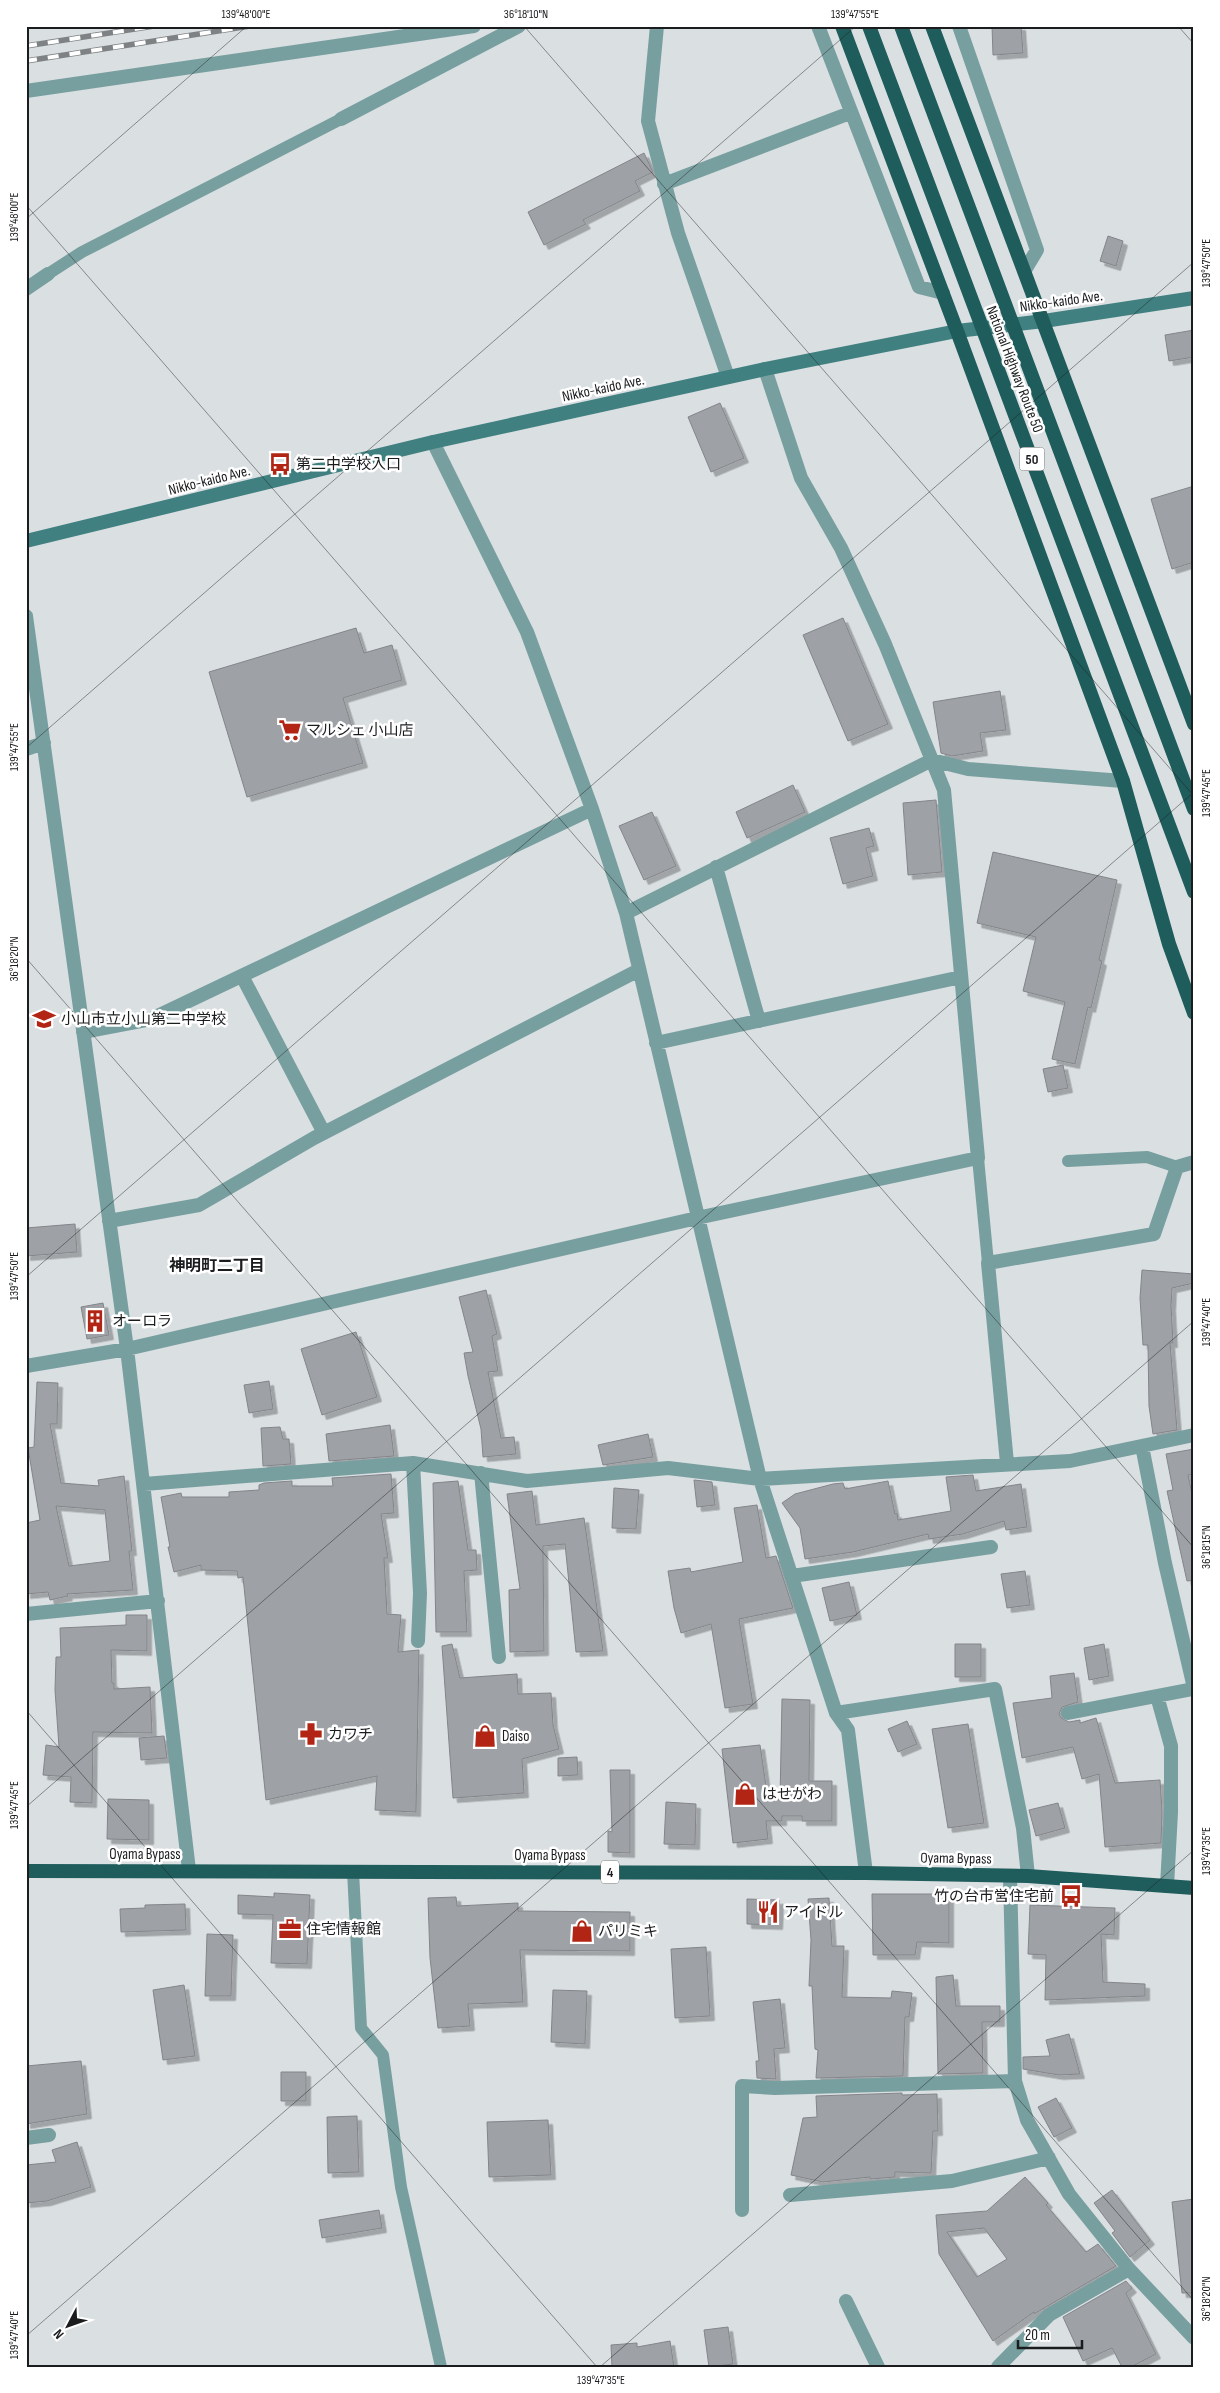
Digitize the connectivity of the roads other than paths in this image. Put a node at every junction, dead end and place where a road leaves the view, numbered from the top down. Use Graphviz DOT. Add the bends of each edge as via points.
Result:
graph roads {
  1 [pos="474,26"];
  2 [pos="519,26"];
  3 [pos="657,26"];
  4 [pos="818,26"];
  5 [pos="842,26"];
  6 [pos="869,26"];
  7 [pos="902,26"];
  8 [pos="932,26"];
  9 [pos="959,26"];
  10 [pos="26,91"];
  11 [pos="850,113"];
  12 [pos="341,119"];
  13 [pos="664,184"];
  14 [pos="1025,270"];
  15 [pos="48,274"];
  16 [pos="26,288"];
  17 [pos="943,293"];
  18 [pos="1194,298"];
  19 [pos="1044,321"];
  20 [pos="957,331"];
  21 [pos="765,369"];
  22 [pos="728,377"];
  23 [pos="433,442"];
  24 [pos="26,541"];
  25 [pos="26,616"];
  26 [pos="1194,724"];
  27 [pos="44,744"];
  28 [pos="26,749"];
  29 [pos="932,760"];
  30 [pos="1123,781"];
  31 [pos="592,809"];
  32 [pos="1194,809"];
  33 [pos="716,867"];
  34 [pos="1194,892"];
  35 [pos="626,912"];
  36 [pos="639,970"];
  37 [pos="242,976"];
  38 [pos="961,977"];
  39 [pos="1194,1013"];
  40 [pos="759,1021"];
  41 [pos="83,1032"];
  42 [pos="656,1043"];
  43 [pos="324,1133"];
  44 [pos="978,1158"];
  45 [pos="1068,1161"];
  46 [pos="1194,1162"];
  47 [pos="1177,1167"];
  48 [pos="697,1218"];
  49 [pos="109,1221"];
  50 [pos="988,1263"];
  51 [pos="127,1349"];
  52 [pos="26,1366"];
  53 [pos="1194,1435"];
  54 [pos="1142,1446"];
  55 [pos="413,1463"];
  56 [pos="1007,1463"];
  57 [pos="481,1473"];
  58 [pos="760,1479"];
  59 [pos="144,1484"];
  60 [pos="991,1547"];
  61 [pos="792,1576"];
  62 [pos="158,1601"];
  63 [pos="26,1614"];
  64 [pos="418,1642"];
  65 [pos="499,1656"];
  66 [pos="1194,1688"];
  67 [pos="1157,1696"];
  68 [pos="836,1713"];
  69 [pos="1068,1713"];
  70 [pos="189,1870"];
  71 [pos="26,1871"];
  72 [pos="353,1871"];
  73 [pos="866,1873"];
  74 [pos="1010,1876"];
  75 [pos="1028,1876"];
  76 [pos="1167,1886"];
  77 [pos="1194,1888"];
  78 [pos="1015,2081"];
  79 [pos="49,2135"];
  80 [pos="26,2138"];
  81 [pos="1049,2158"];
  82 [pos="790,2195"];
  83 [pos="742,2210"];
  84 [pos="1130,2269"];
  85 [pos="846,2300"];
  86 [pos="1194,2338"];
  87 [pos="441,2367"];
  88 [pos="878,2367"];
  89 [pos="998,2367"];
  1 -- 10 [label="street"];
  2 -- 12 [label="street"];
  3 -- 13 [label="street" via="648,121"];
  4 -- 11 [label="street"];
  5 -- 17 [label="highway"];
  6 -- 34 [label="highway, National Highway Route 50 / 50, bridge"];
  7 -- 32 [label="highway, National Highway Route 50 / 50, bridge"];
  8 -- 14 [label="highway"];
  9 -- 14 [label="street" via="1037,250"];
  11 -- 13 [label="street"];
  11 -- 17 [label="street" via="919,287"];
  12 -- 15 [label="lane" via="82,252"];
  13 -- 22 [label="street"];
  14 -- 19 [label="highway"];
  15 -- 16 [label="street"];
  17 -- 20 [label="highway"];
  18 -- 19 [label="main road, Nikko-kaido Ave."];
  19 -- 20 [label="main road, Nikko-kaido Ave."];
  19 -- 26 [label="highway"];
  20 -- 21 [label="main road, Nikko-kaido Ave."];
  20 -- 30 [label="highway"];
  21 -- 22 [label="main road, Nikko-kaido Ave."];
  21 -- 29 [label="street" via="800,478 841,548 885,644"];
  22 -- 23 [label="main road, Nikko-kaido Ave."];
  23 -- 24 [label="main road, Nikko-kaido Ave."];
  23 -- 31 [label="street" via="527,632"];
  25 -- 27 [label="street"];
  27 -- 28 [label="street"];
  27 -- 41 [label="street"];
  29 -- 30 [label="street" via="968,769"];
  29 -- 33 [label="street"];
  29 -- 38 [label="street" via="944,790"];
  30 -- 39 [label="highway" via="1169,944"];
  31 -- 35 [label="street"];
  31 -- 37 [label="street"];
  33 -- 35 [label="street"];
  33 -- 40 [label="street"];
  35 -- 36 [label="street"];
  36 -- 42 [label="street"];
  36 -- 43 [label="street"];
  37 -- 41 [label="street" via="151,1019"];
  37 -- 43 [label="street"];
  38 -- 40 [label="street"];
  38 -- 44 [label="street"];
  40 -- 42 [label="street"];
  41 -- 49 [label="street"];
  42 -- 48 [label="street"];
  43 -- 49 [label="street" via="198,1205"];
  44 -- 48 [label="street"];
  44 -- 50 [label="lane"];
  45 -- 47 [label="lane" via="1147,1157"];
  46 -- 47 [label="street"];
  47 -- 50 [label="street" via="1154,1234"];
  48 -- 51 [label="street"];
  48 -- 58 [label="street"];
  49 -- 51 [label="street"];
  50 -- 56 [label="street"];
  51 -- 52 [label="street"];
  51 -- 59 [label="street"];
  53 -- 54 [label="street"];
  54 -- 56 [label="street" via="1070,1461"];
  54 -- 66 [label="street"];
  55 -- 57 [label="street"];
  55 -- 59 [label="street"];
  55 -- 64 [label="street" via="420,1593"];
  56 -- 58 [label="street"];
  57 -- 58 [label="street" via="527,1481 668,1468"];
  57 -- 65 [label="street"];
  58 -- 61 [label="street"];
  59 -- 62 [label="street"];
  60 -- 61 [label="street"];
  61 -- 68 [label="street"];
  62 -- 63 [label="street"];
  62 -- 70 [label="street"];
  66 -- 67 [label="street"];
  67 -- 69 [label="street"];
  67 -- 76 [label="street" via="1171,1746"];
  68 -- 73 [label="street" via="848,1730"];
  68 -- 75 [label="street" via="996,1689 1023,1828"];
  70 -- 71 [label="highway, Oyama Bypass / 4"];
  70 -- 72 [label="highway, Oyama Bypass / 4"];
  72 -- 73 [label="highway, Oyama Bypass / 4"];
  72 -- 87 [label="lane" via="360,2028 383,2055 401,2187"];
  73 -- 74 [label="highway, Oyama Bypass / 4"];
  74 -- 75 [label="highway, Oyama Bypass / 4"];
  74 -- 78 [label="street"];
  75 -- 76 [label="highway, Oyama Bypass / 4"];
  76 -- 77 [label="highway, Oyama Bypass / 4"];
  78 -- 81 [label="street" via="1027,2120"];
  78 -- 83 [label="street" via="775,2088 742,2086"];
  79 -- 80 [label="street"];
  81 -- 82 [label="street" via="952,2181"];
  81 -- 84 [label="street" via="1069,2194"];
  84 -- 86 [label="street"];
  84 -- 89 [label="street" via="1049,2315"];
  85 -- 88 [label="street"];
}
